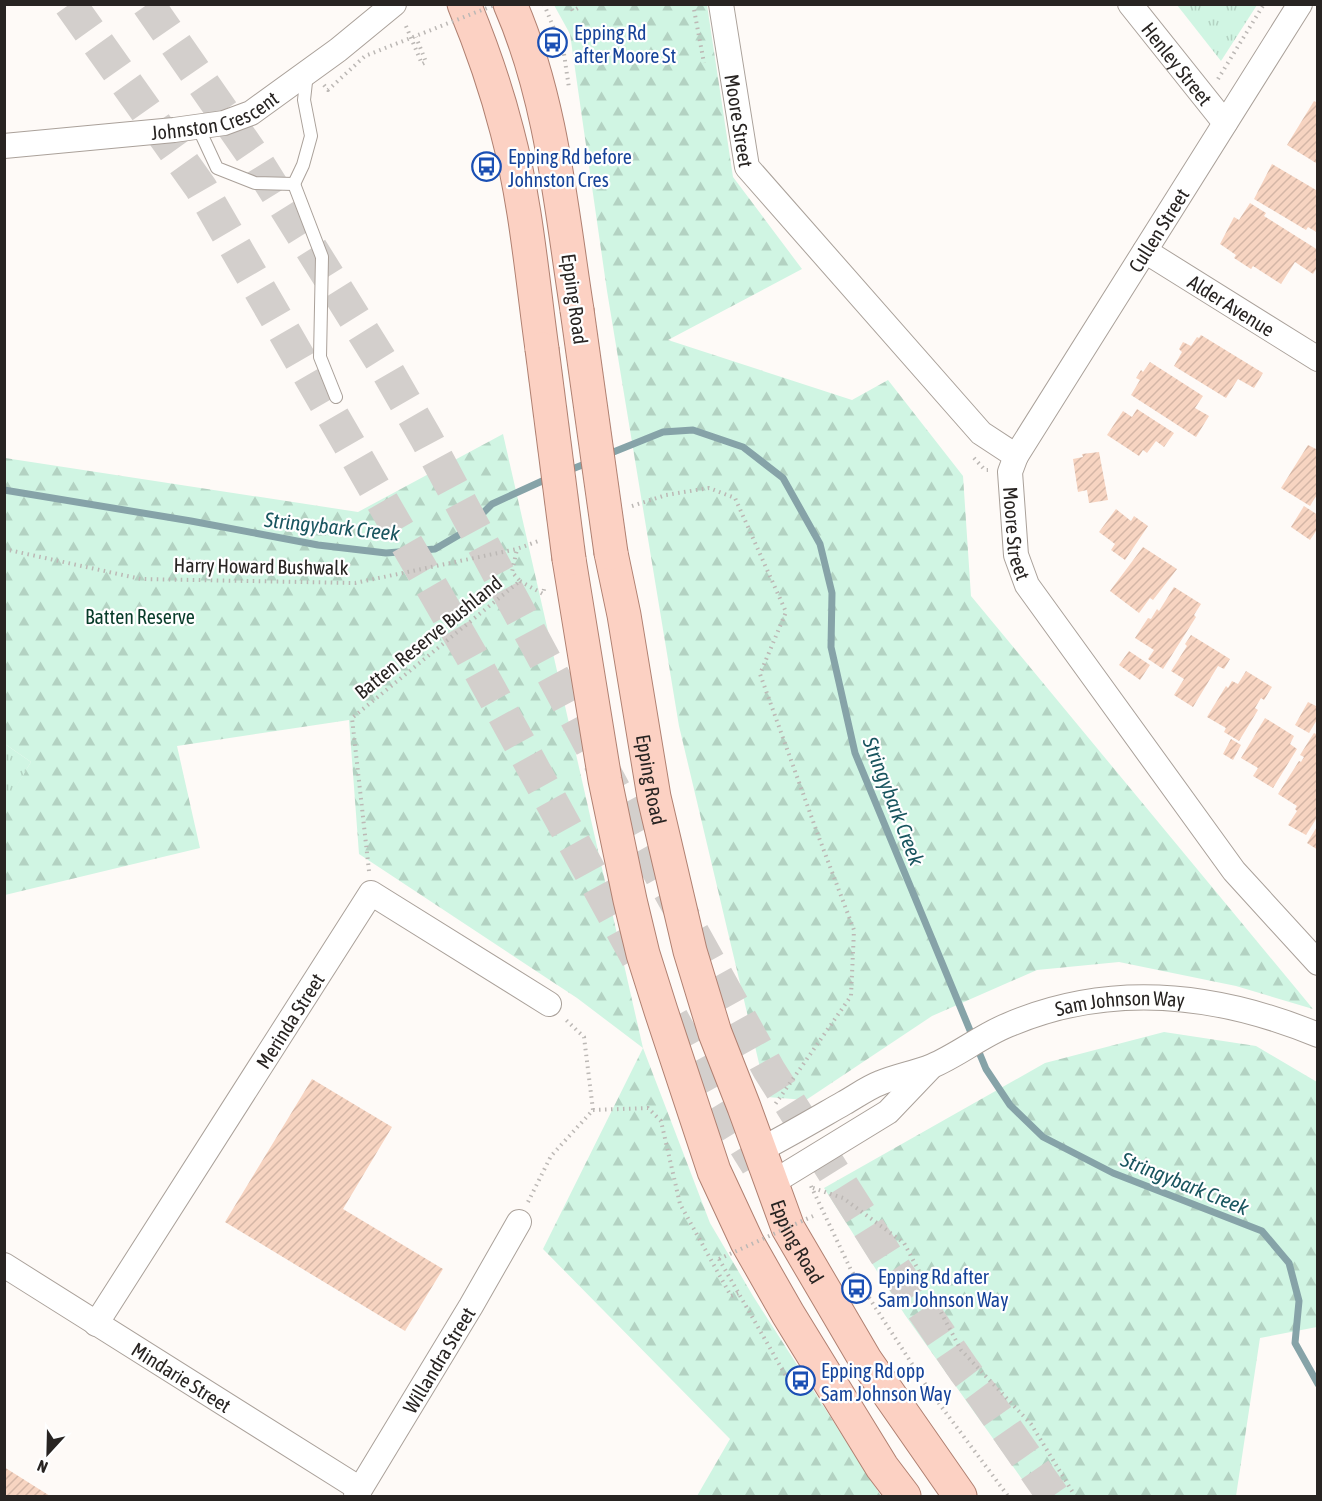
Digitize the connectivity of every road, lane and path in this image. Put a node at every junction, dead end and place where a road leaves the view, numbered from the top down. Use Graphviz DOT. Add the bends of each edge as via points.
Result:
graph roads {
  1 [pos="394,4"];
  2 [pos="464,4"];
  3 [pos="497,4"];
  4 [pos="510,4"];
  5 [pos="569,4"];
  6 [pos="579,4"];
  7 [pos="721,4"];
  8 [pos="1130,4"];
  9 [pos="1264,4"];
  10 [pos="1300,4"];
  11 [pos="406,26"];
  12 [pos="416,37"];
  13 [pos="316,78"];
  14 [pos="1205,100"];
  15 [pos="1225,123"];
  16 [pos="198,127"];
  17 [pos="4,146"];
  18 [pos="294,184"];
  19 [pos="1145,251"];
  20 [pos="1317,359"];
  21 [pos="336,397"];
  22 [pos="1016,456"];
  23 [pos="634,506"];
  24 [pos="4,549"];
  25 [pos="517,549"];
  26 [pos="520,581"];
  27 [pos="545,586"];
  28 [pos="371,893"];
  29 [pos="1317,963"];
  30 [pos="549,1004"];
  31 [pos="1317,1035"];
  32 [pos="932,1066"];
  33 [pos="593,1110"];
  34 [pos="768,1114"];
  35 [pos="760,1150"];
  36 [pos="714,1171"];
  37 [pos="772,1183"];
  38 [pos="729,1206"];
  39 [pos="813,1216"];
  40 [pos="519,1222"];
  41 [pos="4,1265"];
  42 [pos="739,1293"];
  43 [pos="96,1324"];
  44 [pos="790,1383"];
  45 [pos="358,1493"];
  46 [pos="904,1497"];
  47 [pos="960,1497"];
  48 [pos="1008,1497"];
  49 [pos="1075,1497"];
  1 -- 13 [label="street, Johnston Crescent"];
  2 -- 36 [label="main road, Epping Road, bridge" via="508,132 531,261 569,559 605,780 630,900 657,999"];
  3 -- 12 [label="path, bridge"];
  4 -- 35 [label="main road, Epping Road, bridge" via="523,34 551,139 611,553 654,797 690,951 715,1033"];
  5 -- 6 [label="path" via="573,11"];
  7 -- 22 [label="street, Moore Street" via="747,167 981,433"];
  8 -- 14 [label="street, Henley Street"];
  9 -- 14 [label="path"];
  10 -- 15 [label="street, Cullen Street"];
  11 -- 12 [label="path" via="422,64 426,62"];
  12 -- 13 [label="path, bridge" via="365,56 328,90"];
  13 -- 16 [label="street, Johnston Crescent" via="251,113"];
  13 -- 18 [label="lane" via="304,100 311,136"];
  14 -- 15 [label="street, Henley Street"];
  15 -- 19 [label="street, Cullen Street"];
  16 -- 17 [label="street, Johnston Crescent"];
  16 -- 18 [label="lane" via="217,168 255,183"];
  18 -- 21 [label="lane" via="322,257 320,357"];
  19 -- 20 [label="street, Alder Avenue"];
  19 -- 22 [label="street, Cullen Street"];
  22 -- 29 [label="street, Moore Street" via="1010,472 1016,555 1027,585 1234,871"];
  23 -- 34 [label="path" via="666,495 709,488 735,498 786,612 760,674 854,930 851,996"];
  24 -- 25 [label="path, Harry Howard Bushwalk" via="141,579 355,584"];
  25 -- 26 [label="path, Batten Reserve Bushland" via="512,572"];
  26 -- 27 [label="path" via="543,594"];
  26 -- 28 [label="path, Batten Reserve Bushland" via="352,718"];
  28 -- 30 [label="street"];
  28 -- 43 [label="street, Merinda Street"];
  30 -- 33 [label="path" via="584,1037"];
  31 -- 32 [label="street, Sam Johnson Way" via="1283,1021 1203,1001 1121,997 1044,1012 1007,1025"];
  32 -- 35 [label="street, Sam Johnson Way" via="878,1084"];
  32 -- 37 [label="street, Sam Johnson Way" via="888,1112"];
  33 -- 40 [label="path" via="551,1156"];
  33 -- 42 [label="path" via="648,1108 661,1121 680,1204 731,1296"];
  35 -- 36 [label="main road, Sam Johnson Way"];
  35 -- 37 [label="main road, Epping Road"];
  36 -- 38 [label="main road, Epping Road"];
  37 -- 38 [label="main road, Sam Johnson Way"];
  37 -- 47 [label="main road, Epping Road" via="788,1228 866,1361"];
  38 -- 46 [label="main road, Epping Road" via="800,1334"];
  39 -- 42 [label="path, bridge" via="719,1259"];
  40 -- 45 [label="street, Willandra Street"];
  41 -- 43 [label="street, Mindarie Street"];
  42 -- 44 [label="path"];
  43 -- 45 [label="street, Mindarie Street"];
  48 -- 49 [label="path" via="929,1390 851,1270 812,1188 843,1198 904,1244 961,1350 1031,1424"];
}
